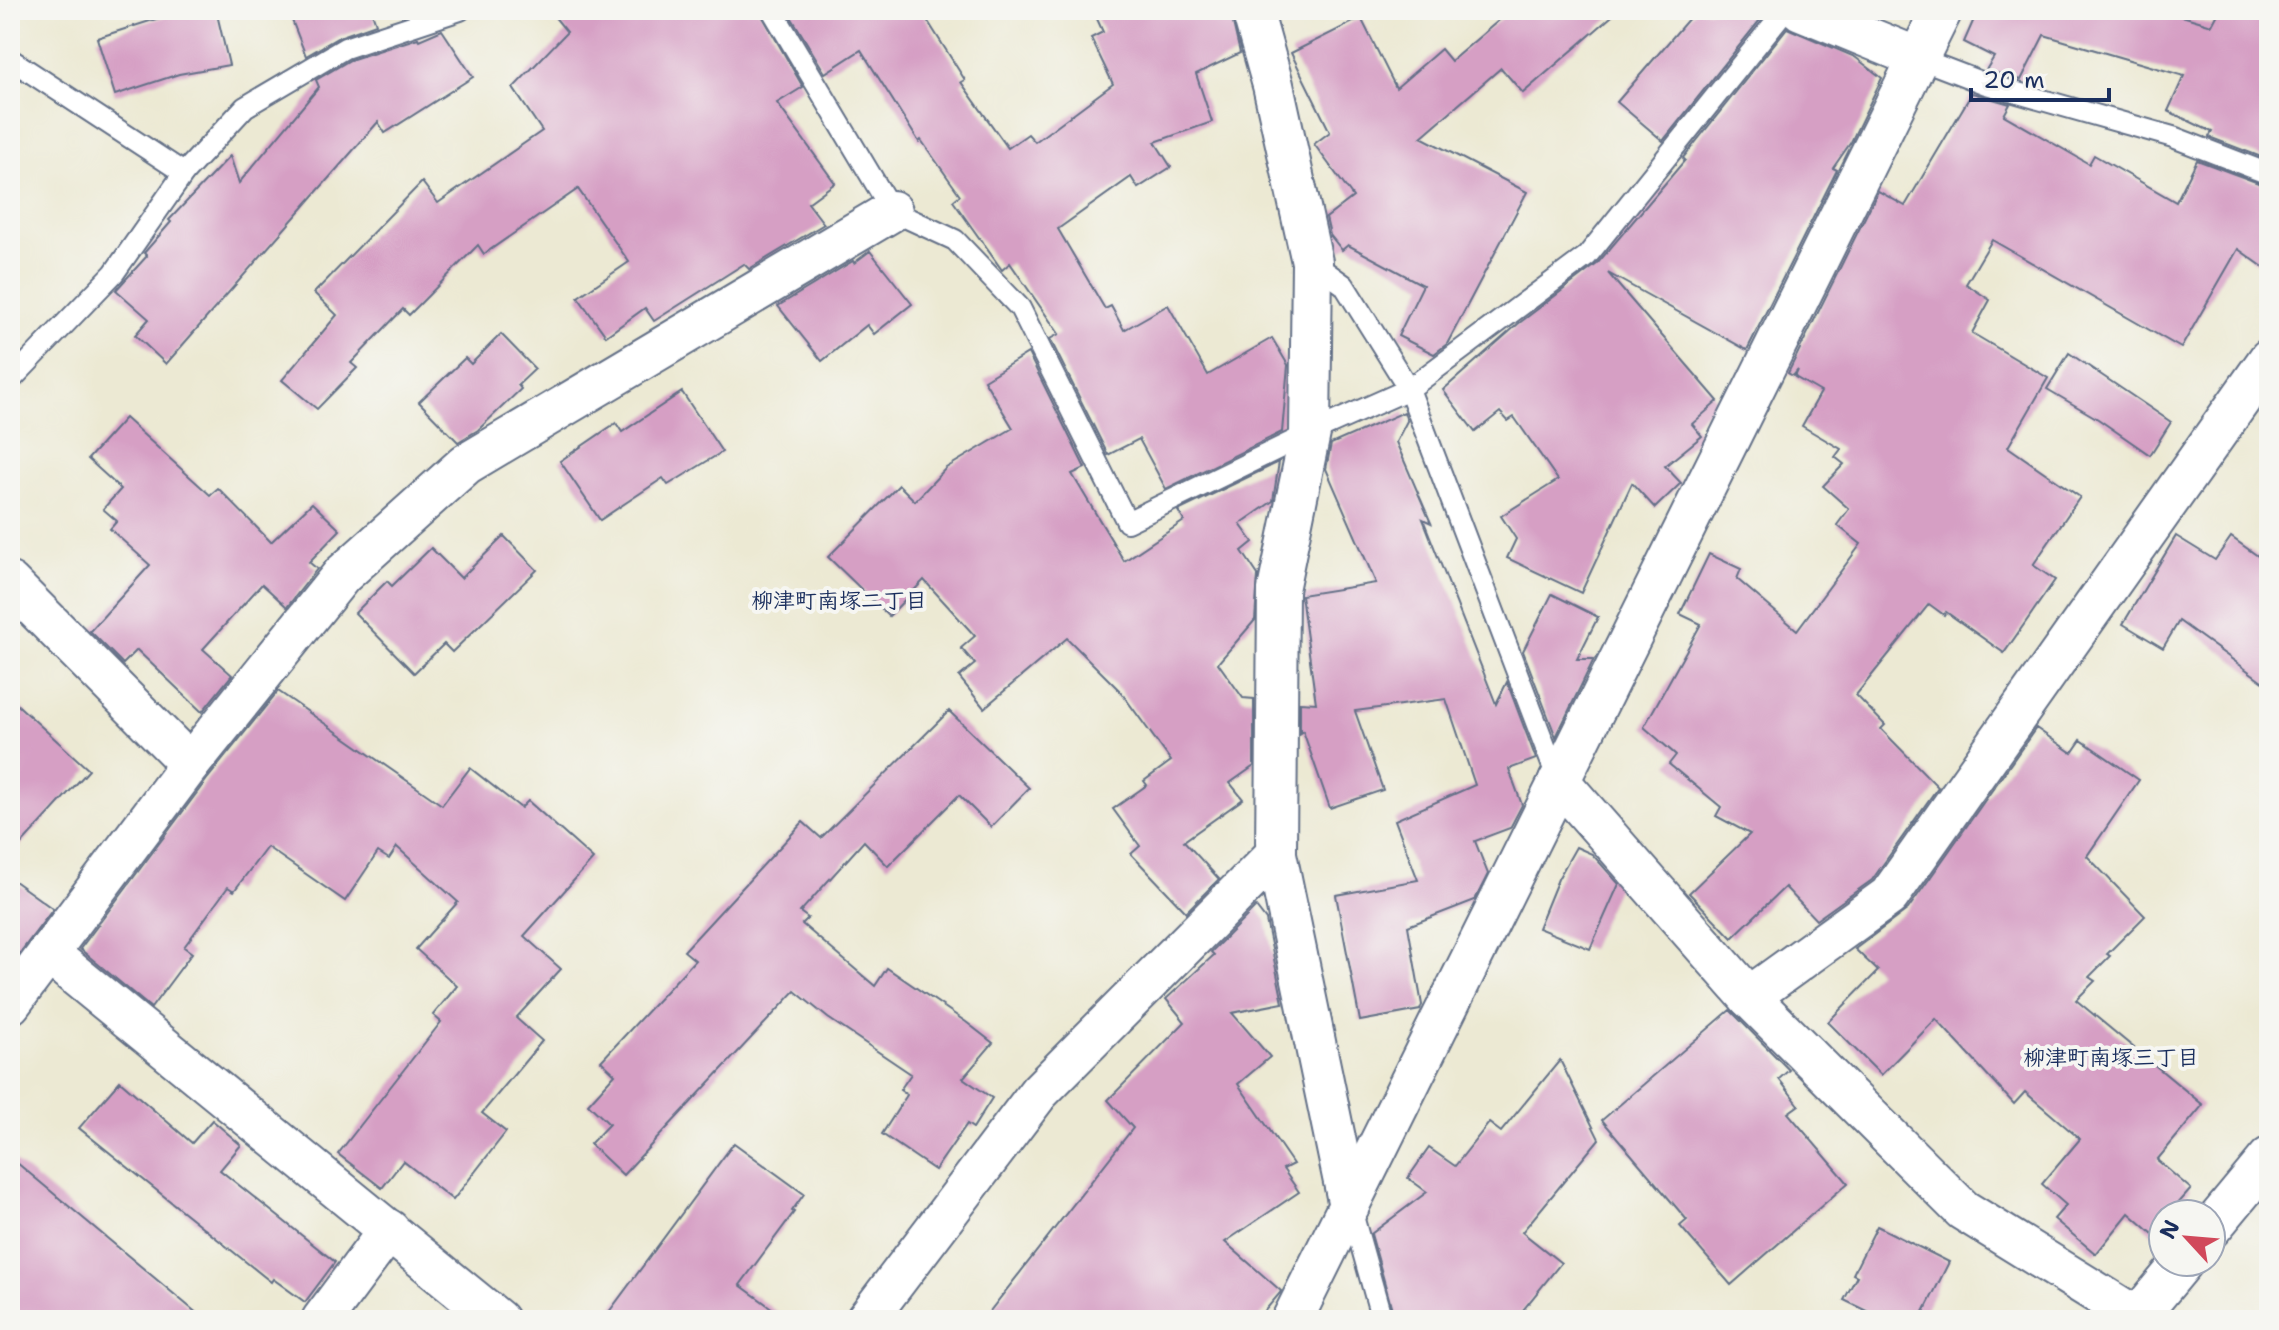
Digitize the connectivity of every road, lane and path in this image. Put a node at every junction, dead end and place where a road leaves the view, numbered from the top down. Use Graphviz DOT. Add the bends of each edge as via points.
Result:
graph roads {
  1 [pos="460,10"];
  2 [pos="772,10"];
  3 [pos="1252,10"];
  4 [pos="1785,10"];
  5 [pos="1801,10"];
  6 [pos="1942,10"];
  7 [pos="1918,58"];
  8 [pos="10,59"];
  9 [pos="184,173"];
  10 [pos="2269,174"];
  11 [pos="892,211"];
  12 [pos="1312,262"];
  13 [pos="2269,359"];
  14 [pos="10,381"];
  15 [pos="1409,389"];
  16 [pos="1310,433"];
  17 [pos="10,583"];
  18 [pos="190,764"];
  19 [pos="1559,781"];
  20 [pos="1276,854"];
  21 [pos="48,953"];
  22 [pos="1749,997"];
  23 [pos="10,1004"];
  24 [pos="2269,1158"];
  25 [pos="1349,1206"];
  26 [pos="2227,1209"];
  27 [pos="389,1230"];
  28 [pos="2170,1278"];
  29 [pos="2137,1319"];
  30 [pos="322,1320"];
  31 [pos="498,1320"];
  32 [pos="866,1320"];
  33 [pos="1292,1320"];
  34 [pos="1382,1320"];
  1 -- 9 [label="lane" via="345,48 307,70 245,107"];
  2 -- 11 [label="lane"];
  3 -- 12 [label="street"];
  4 -- 15 [label="lane" via="1587,256"];
  5 -- 7 [label="street"];
  6 -- 7 [label="street"];
  7 -- 10 [label="lane" via="1986,84 2173,137"];
  7 -- 19 [label="street"];
  8 -- 9 [label="lane"];
  9 -- 14 [label="lane" via="114,273"];
  11 -- 16 [label="lane" via="955,240 1020,308 1127,522"];
  11 -- 18 [label="street" via="466,464 342,575"];
  12 -- 15 [label="lane" via="1344,285"];
  12 -- 16 [label="street"];
  13 -- 22 [label="street" via="1889,896"];
  15 -- 16 [label="lane"];
  15 -- 19 [label="lane"];
  16 -- 20 [label="street" via="1278,590"];
  17 -- 18 [label="street"];
  18 -- 21 [label="street"];
  19 -- 22 [label="street"];
  19 -- 25 [label="street"];
  20 -- 25 [label="street"];
  20 -- 32 [label="street" via="1039,1092"];
  21 -- 23 [label="street"];
  21 -- 27 [label="street"];
  22 -- 29 [label="street" via="1963,1210"];
  24 -- 26 [label="street"];
  25 -- 33 [label="street"];
  25 -- 34 [label="lane"];
  27 -- 30 [label="street"];
  27 -- 31 [label="street"];
  28 -- 29 [label="street"];
}
